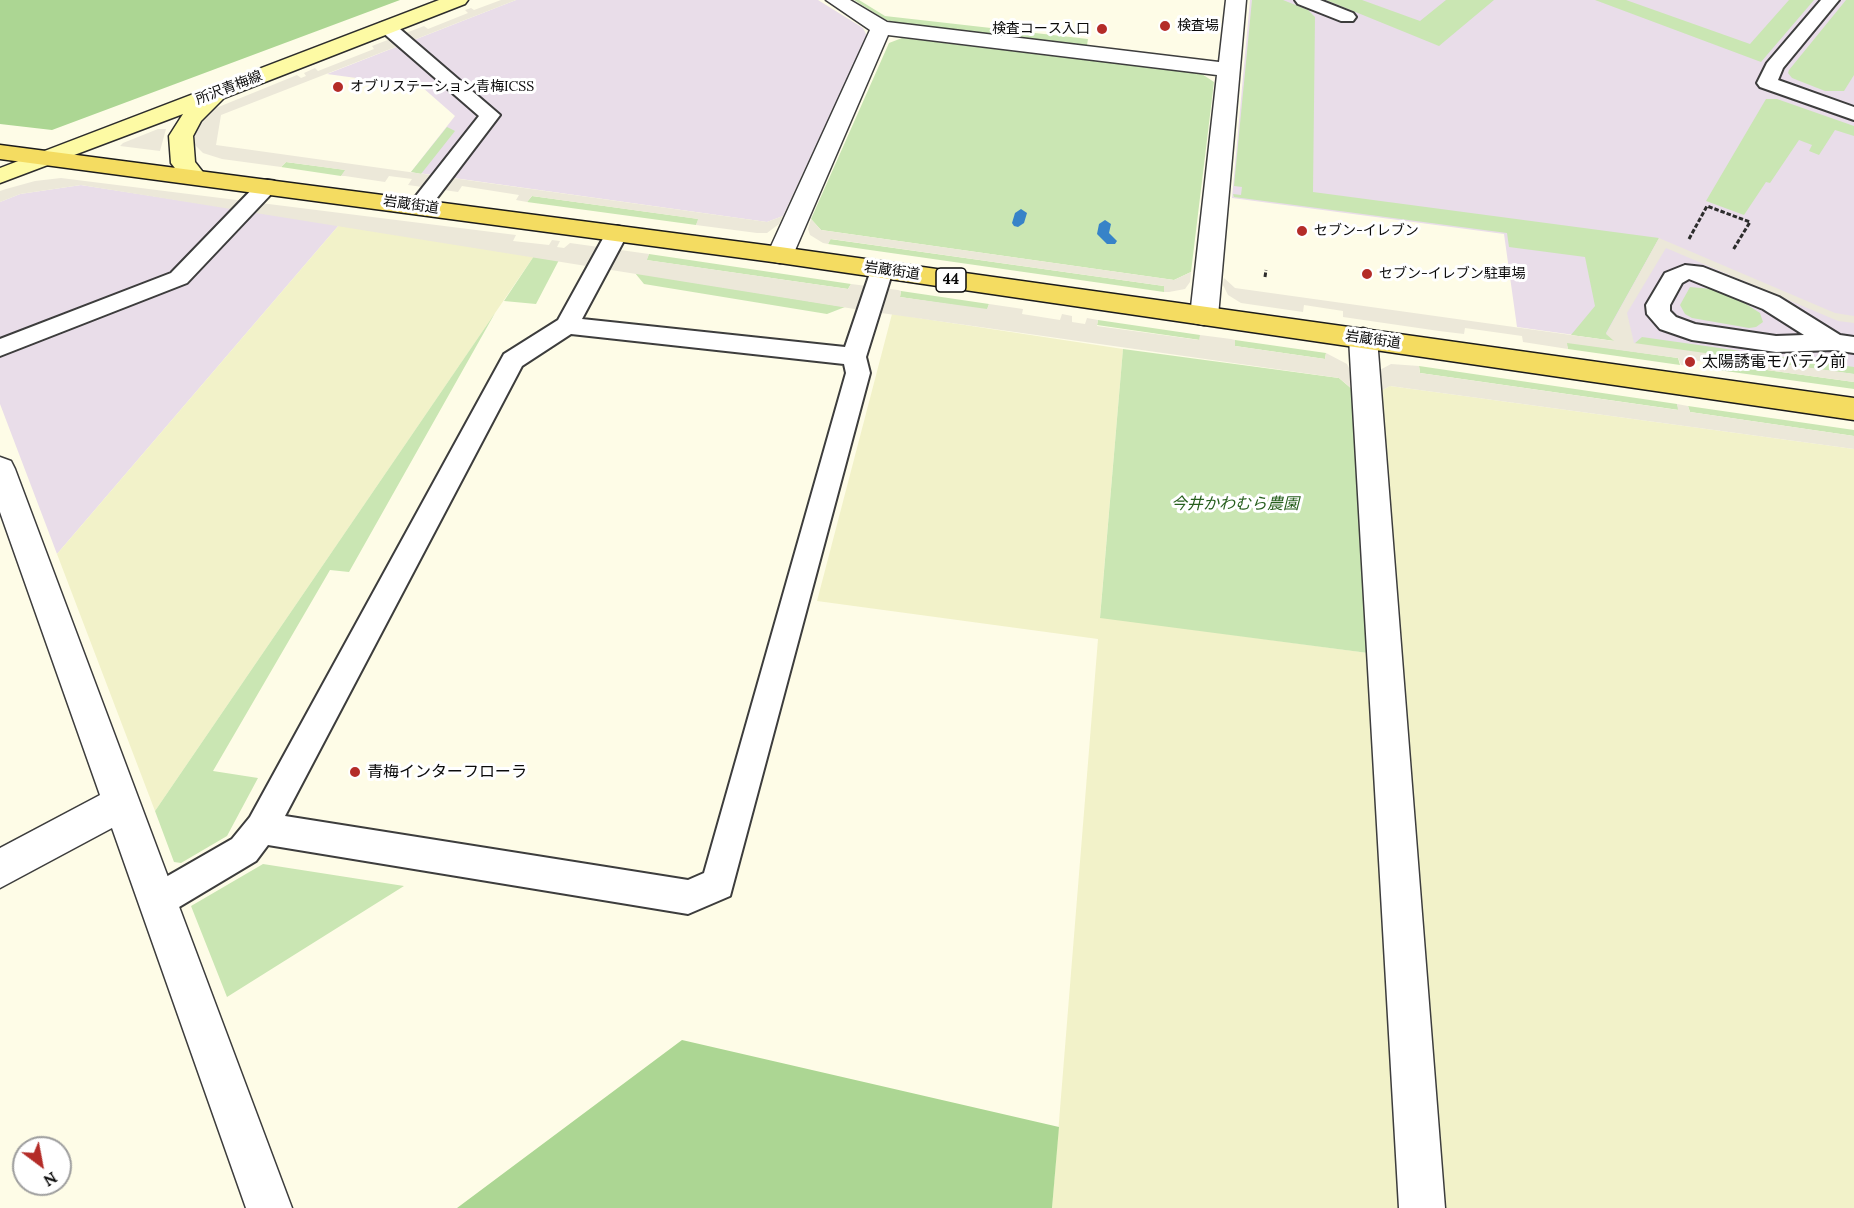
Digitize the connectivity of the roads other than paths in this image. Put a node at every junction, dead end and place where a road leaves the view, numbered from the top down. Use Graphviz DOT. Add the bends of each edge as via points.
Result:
graph roads {
  1 [pos="458,0"];
  2 [pos="836,0"];
  3 [pos="1236,0"];
  4 [pos="1304,0"];
  5 [pos="1830,0"];
  6 [pos="1347,17"];
  7 [pos="387,27"];
  8 [pos="881,28"];
  9 [pos="1229,70"];
  10 [pos="221,90"];
  11 [pos="1854,114"];
  12 [pos="0,152"];
  13 [pos="47,158"];
  14 [pos="0,176"];
  15 [pos="194,176"];
  16 [pos="267,186"];
  17 [pos="419,206"];
  18 [pos="617,233"];
  19 [pos="780,255"];
  20 [pos="882,270"];
  21 [pos="1204,316"];
  22 [pos="567,325"];
  23 [pos="1362,338"];
  24 [pos="1844,344"];
  25 [pos="0,348"];
  26 [pos="854,357"];
  27 [pos="1854,409"];
  28 [pos="0,469"];
  29 [pos="121,802"];
  30 [pos="261,828"];
  31 [pos="0,869"];
  32 [pos="157,901"];
  33 [pos="269,1208"];
  34 [pos="1422,1208"];
  1 -- 7 [label="main road, 所沢青梅線"];
  2 -- 8 [label="street"];
  3 -- 9 [label="street"];
  4 -- 6 [label="lane"];
  5 -- 11 [label="lane" via="1774,67 1767,83"];
  7 -- 10 [label="main road, 所沢青梅線"];
  7 -- 17 [label="lane" via="490,116"];
  8 -- 9 [label="street"];
  8 -- 19 [label="street"];
  9 -- 21 [label="street"];
  10 -- 13 [label="main road, 所沢青梅線"];
  10 -- 15 [label="main road" via="183,131 181,155 186,170"];
  12 -- 13 [label="main road, 岩蔵街道 / 44"];
  13 -- 14 [label="main road, 所沢青梅線"];
  13 -- 15 [label="main road, 岩蔵街道 / 44"];
  15 -- 16 [label="main road, 岩蔵街道 / 44"];
  16 -- 17 [label="main road, 岩蔵街道 / 44"];
  16 -- 25 [label="lane" via="179,278"];
  17 -- 18 [label="main road, 岩蔵街道 / 44"];
  18 -- 19 [label="main road, 岩蔵街道 / 44"];
  18 -- 22 [label="lane"];
  19 -- 20 [label="main road, 岩蔵街道 / 44"];
  20 -- 21 [label="main road, 岩蔵街道 / 44"];
  20 -- 26 [label="lane"];
  21 -- 23 [label="main road, 岩蔵街道 / 44"];
  22 -- 26 [label="lane"];
  22 -- 30 [label="lane" via="513,360"];
  23 -- 27 [label="main road, 岩蔵街道 / 44"];
  23 -- 34 [label="street"];
  24 -- 24 [label="lane" via="1776,344 1692,332 1668,323 1659,314 1658,305 1673,278 1695,272 1771,303"];
  26 -- 30 [label="lane" via="858,373 718,884 688,897"];
  28 -- 29 [label="street"];
  29 -- 31 [label="street"];
  29 -- 32 [label="street"];
  30 -- 32 [label="lane" via="244,849"];
  32 -- 33 [label="street"];
}
